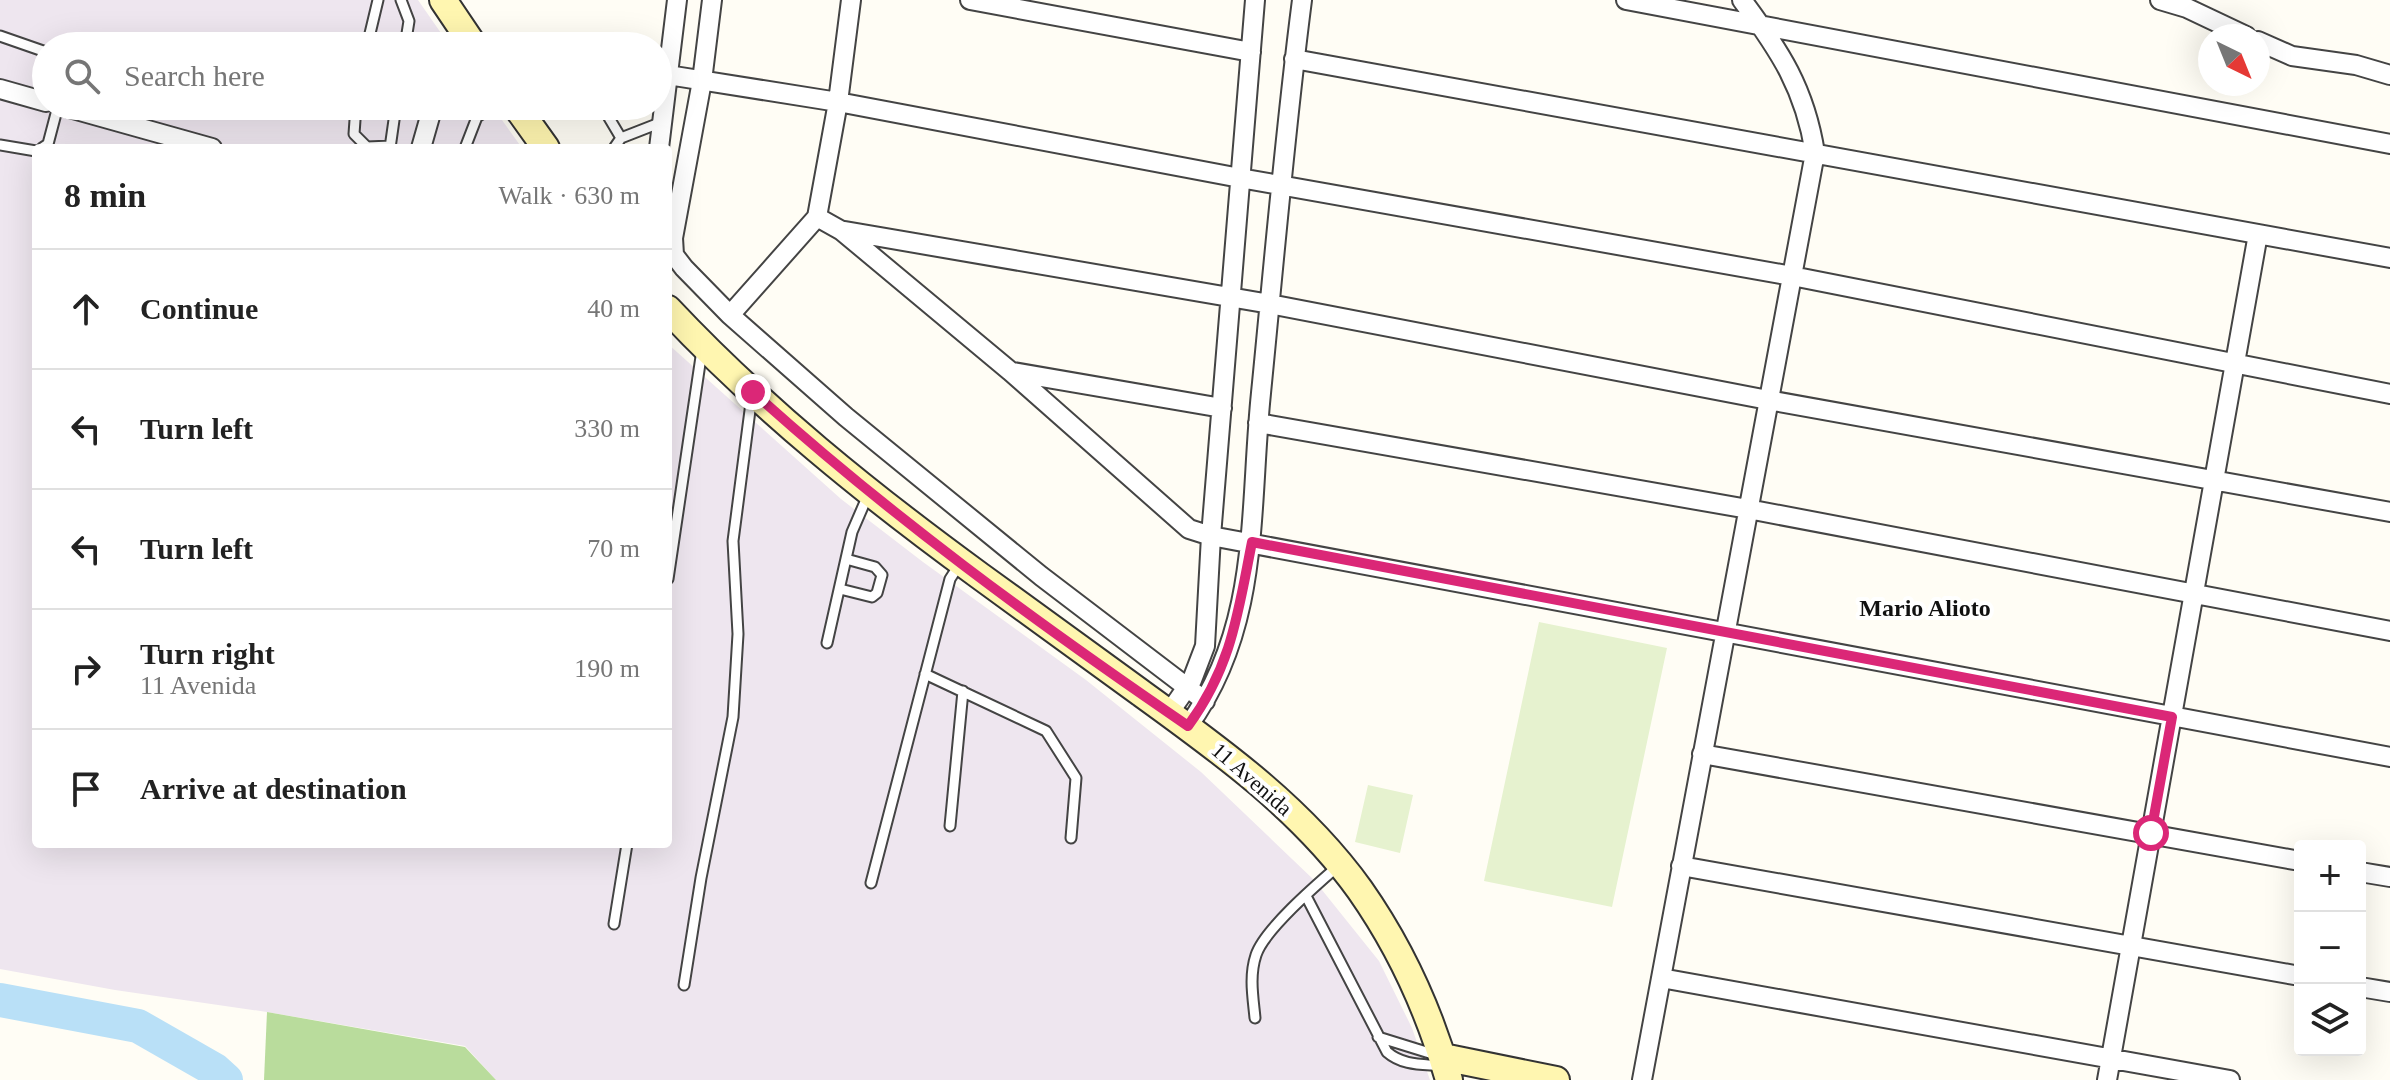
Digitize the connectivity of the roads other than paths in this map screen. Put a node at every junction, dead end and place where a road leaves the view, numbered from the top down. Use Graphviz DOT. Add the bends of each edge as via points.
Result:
graph roads {
  1 [pos="378,0"];
  2 [pos="401,0"];
  3 [pos="443,0"];
  4 [pos="677,0"];
  5 [pos="712,0"];
  6 [pos="851,0"];
  7 [pos="970,0"];
  8 [pos="1255,0"];
  9 [pos="1302,0"];
  10 [pos="1626,0"];
  11 [pos="1742,0"];
  12 [pos="2160,0"];
  13 [pos="1759,24"];
  14 [pos="2221,24"];
  15 [pos="370,32"];
  16 [pos="407,32"];
  17 [pos="465,32"];
  18 [pos="669,32"];
  19 [pos="0,36"];
  20 [pos="2270,46"];
  21 [pos="32,47"];
  22 [pos="1251,52"];
  23 [pos="1294,59"];
  24 [pos="2390,75"];
  25 [pos="672,76"];
  26 [pos="702,81"];
  27 [pos="0,89"];
  28 [pos="32,98"];
  29 [pos="838,102"];
  30 [pos="56,120"];
  31 [pos="101,120"];
  32 [pos="355,120"];
  33 [pos="394,120"];
  34 [pos="429,120"];
  35 [pos="439,120"];
  36 [pos="476,120"];
  37 [pos="526,120"];
  38 [pos="610,120"];
  39 [pos="662,121"];
  40 [pos="621,138"];
  41 [pos="166,142"];
  42 [pos="48,144"];
  43 [pos="363,144"];
  44 [pos="391,144"];
  45 [pos="422,144"];
  46 [pos="432,144"];
  47 [pos="467,144"];
  48 [pos="543,144"];
  49 [pos="617,144"];
  50 [pos="659,144"];
  51 [pos="2390,144"];
  52 [pos="0,145"];
  53 [pos="32,153"];
  54 [pos="1815,153"];
  55 [pos="1240,178"];
  56 [pos="1282,185"];
  57 [pos="817,217"];
  58 [pos="842,231"];
  59 [pos="2258,234"];
  60 [pos="2390,258"];
  61 [pos="1792,276"];
  62 [pos="1231,297"];
  63 [pos="1270,304"];
  64 [pos="672,313"];
  65 [pos="730,315"];
  66 [pos="703,346"];
  67 [pos="2234,364"];
  68 [pos="1010,371"];
  69 [pos="753,392"];
  70 [pos="2390,394"];
  71 [pos="1768,400"];
  72 [pos="1222,408"];
  73 [pos="1258,423"];
  74 [pos="2214,479"];
  75 [pos="869,492"];
  76 [pos="1748,509"];
  77 [pos="2390,512"];
  78 [pos="1211,536"];
  79 [pos="1252,542"];
  80 [pos="672,552"];
  81 [pos="846,559"];
  82 [pos="960,562"];
  83 [pos="840,589"];
  84 [pos="2193,595"];
  85 [pos="2390,631"];
  86 [pos="1725,632"];
  87 [pos="827,643"];
  88 [pos="925,674"];
  89 [pos="1187,687"];
  90 [pos="963,691"];
  91 [pos="1205,701"];
  92 [pos="2172,717"];
  93 [pos="1178,719"];
  94 [pos="1702,754"];
  95 [pos="2390,757"];
  96 [pos="950,826"];
  97 [pos="2151,833"];
  98 [pos="1071,838"];
  99 [pos="626,848"];
  100 [pos="2294,860"];
  101 [pos="1339,865"];
  102 [pos="1681,866"];
  103 [pos="2366,873"];
  104 [pos="2390,877"];
  105 [pos="871,883"];
  106 [pos="1306,896"];
  107 [pos="614,924"];
  108 [pos="2131,946"];
  109 [pos="2294,975"];
  110 [pos="1661,978"];
  111 [pos="684,985"];
  112 [pos="2366,988"];
  113 [pos="2390,992"];
  114 [pos="1255,1018"];
  115 [pos="1378,1037"];
  116 [pos="2111,1059"];
  117 [pos="1446,1068"];
  118 [pos="1556,1080"];
  119 [pos="1642,1080"];
  120 [pos="2107,1080"];
  121 [pos="2230,1080"];
  1 -- 15 [label="lane"];
  2 -- 16 [label="lane"];
  3 -- 17 [label="main road"];
  4 -- 18 [label="street"];
  5 -- 26 [label="street"];
  6 -- 29 [label="street"];
  7 -- 22 [label="street"];
  8 -- 22 [label="street"];
  9 -- 23 [label="street"];
  10 -- 13 [label="street"];
  11 -- 13 [label="street"];
  12 -- 14 [label="street"];
  13 -- 51 [label="street"];
  13 -- 54 [label="street" via="1799,89"];
  19 -- 21 [label="lane"];
  20 -- 24 [label="street" via="2292,56"];
  22 -- 55 [label="street"];
  23 -- 54 [label="street"];
  23 -- 56 [label="street"];
  25 -- 26 [label="street"];
  26 -- 29 [label="street"];
  26 -- 65 [label="street" via="674,255"];
  27 -- 28 [label="street"];
  29 -- 55 [label="street"];
  29 -- 57 [label="street"];
  30 -- 42 [label="lane"];
  31 -- 41 [label="street"];
  32 -- 43 [label="lane" via="354,134"];
  33 -- 44 [label="lane"];
  34 -- 45 [label="street"];
  35 -- 46 [label="street"];
  36 -- 47 [label="lane"];
  37 -- 48 [label="main road"];
  38 -- 40 [label="lane"];
  39 -- 40 [label="lane"];
  39 -- 50 [label="street"];
  40 -- 49 [label="lane"];
  52 -- 53 [label="lane"];
  54 -- 59 [label="street"];
  54 -- 61 [label="street"];
  55 -- 56 [label="street"];
  55 -- 62 [label="street"];
  56 -- 61 [label="street"];
  56 -- 63 [label="street"];
  57 -- 58 [label="street"];
  57 -- 65 [label="street"];
  58 -- 62 [label="street"];
  58 -- 68 [label="street"];
  59 -- 60 [label="street"];
  59 -- 67 [label="street"];
  61 -- 67 [label="street"];
  61 -- 71 [label="street"];
  62 -- 63 [label="street"];
  62 -- 72 [label="street"];
  63 -- 71 [label="street"];
  63 -- 73 [label="street"];
  64 -- 66 [label="main road, 11 Avenida"];
  65 -- 89 [label="street" via="1041,576"];
  66 -- 69 [label="main road, 11 Avenida"];
  66 -- 80 [label="lane"];
  67 -- 70 [label="street"];
  67 -- 74 [label="street"];
  68 -- 72 [label="street"];
  68 -- 78 [label="street" via="1189,529"];
  69 -- 75 [label="main road, 11 Avenida"];
  69 -- 111 [label="lane" via="733,541 738,634 733,717"];
  71 -- 74 [label="street"];
  71 -- 76 [label="street"];
  72 -- 78 [label="street"];
  73 -- 76 [label="street"];
  73 -- 79 [label="street"];
  74 -- 77 [label="street"];
  74 -- 84 [label="street"];
  75 -- 81 [label="lane"];
  75 -- 82 [label="main road, 11 Avenida"];
  76 -- 84 [label="street"];
  76 -- 86 [label="street"];
  78 -- 79 [label="street"];
  78 -- 89 [label="street" via="1205,646"];
  79 -- 86 [label="street"];
  79 -- 91 [label="street" via="1232,643"];
  81 -- 83 [label="lane"];
  81 -- 83 [label="lane" via="875,567 882,575 872,597"];
  82 -- 88 [label="lane" via="950,579"];
  82 -- 93 [label="main road, 11 Avenida"];
  83 -- 87 [label="lane"];
  84 -- 85 [label="street"];
  84 -- 92 [label="street"];
  86 -- 92 [label="street"];
  86 -- 94 [label="street"];
  88 -- 90 [label="lane"];
  88 -- 105 [label="lane"];
  89 -- 91 [label="street"];
  89 -- 93 [label="street"];
  90 -- 96 [label="lane"];
  90 -- 98 [label="lane" via="1046,731 1076,778"];
  91 -- 93 [label="street"];
  92 -- 95 [label="street"];
  92 -- 97 [label="street"];
  93 -- 101 [label="main road, 11 Avenida" via="1292,813"];
  94 -- 97 [label="street"];
  94 -- 102 [label="street"];
  97 -- 100 [label="street"];
  97 -- 108 [label="street"];
  99 -- 107 [label="lane"];
  101 -- 106 [label="lane"];
  101 -- 117 [label="main road, 11 Avenida" via="1403,961"];
  102 -- 108 [label="street"];
  102 -- 110 [label="street"];
  103 -- 104 [label="street"];
  106 -- 114 [label="lane" via="1256,953 1251,978"];
  106 -- 115 [label="lane"];
  108 -- 109 [label="street"];
  108 -- 116 [label="street"];
  110 -- 116 [label="street"];
  110 -- 119 [label="street"];
  112 -- 113 [label="street"];
  115 -- 117 [label="lane"];
  115 -- 117 [label="lane" via="1395,1059"];
  116 -- 120 [label="street"];
  116 -- 121 [label="street"];
  117 -- 118 [label="main road"];
}
